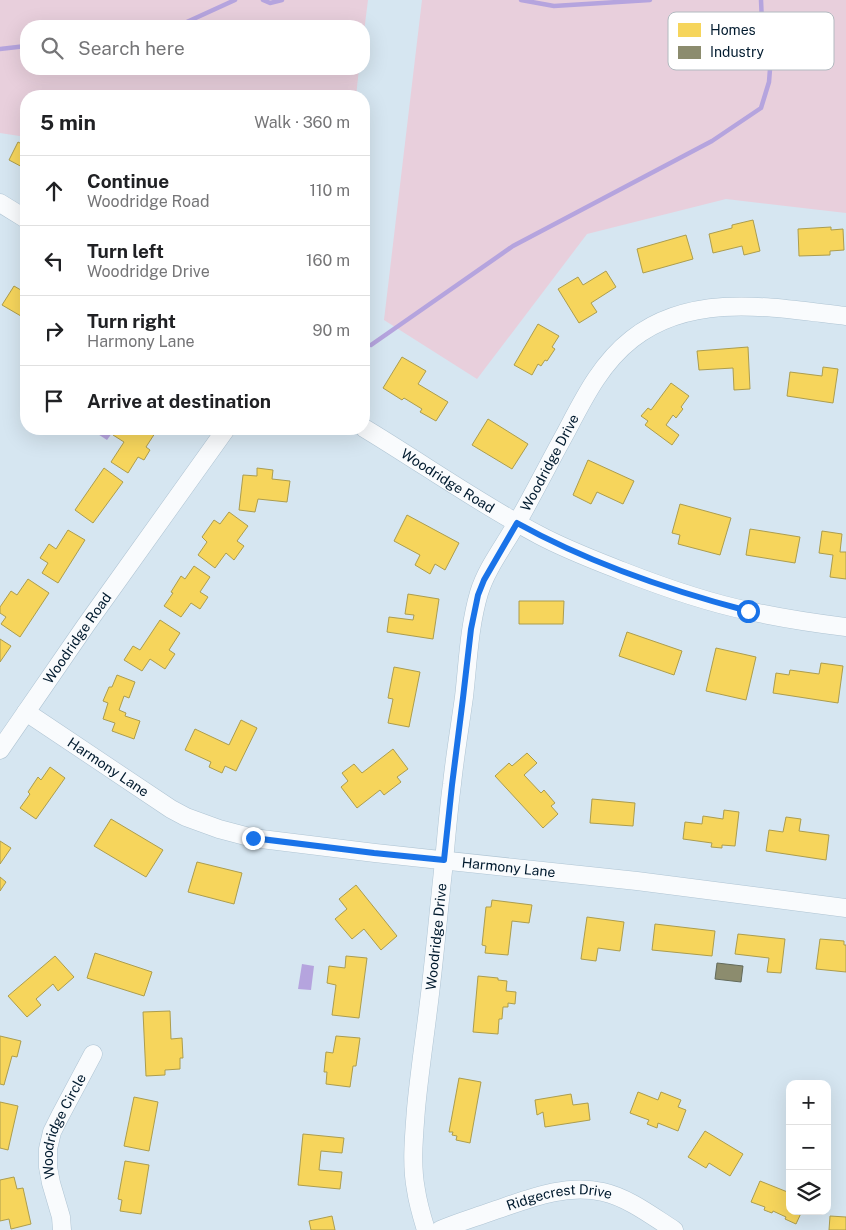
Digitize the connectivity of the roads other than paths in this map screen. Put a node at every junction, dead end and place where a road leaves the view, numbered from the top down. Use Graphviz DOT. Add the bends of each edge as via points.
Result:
graph roads {
  1 [pos="0,204"];
  2 [pos="20,216"];
  3 [pos="846,316"];
  4 [pos="370,432"];
  5 [pos="222,435"];
  6 [pos="517,523"];
  7 [pos="846,627"];
  8 [pos="26,712"];
  9 [pos="0,750"];
  10 [pos="444,860"];
  11 [pos="846,908"];
  12 [pos="93,1054"];
  13 [pos="62,1230"];
  14 [pos="426,1230"];
  15 [pos="440,1230"];
  16 [pos="674,1230"];
  1 -- 2 [label="street"];
  3 -- 6 [label="street, Woodridge Drive" via="733,306 697,310 648,328 619,350 588,391"];
  4 -- 6 [label="street, Woodridge Road"];
  5 -- 8 [label="street, Woodridge Road"];
  6 -- 7 [label="street, Woodridge Road" via="602,563 698,598 748,611"];
  6 -- 10 [label="street, Woodridge Drive" via="478,595 471,629"];
  8 -- 9 [label="street, Woodridge Road"];
  8 -- 10 [label="street, Harmony Lane" via="171,809 219,829 253,838"];
  10 -- 11 [label="street, Harmony Lane"];
  10 -- 14 [label="street, Woodridge Drive" via="414,1128 415,1189"];
  12 -- 13 [label="street, Woodridge Circle" via="52,1132 48,1150 48,1167"];
  15 -- 16 [label="street, Ridgecrest Drive" via="548,1193 584,1190 619,1197"];
}
